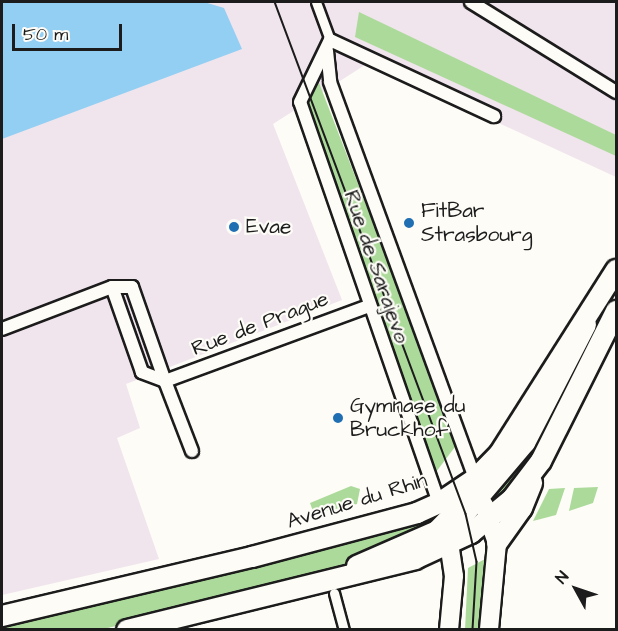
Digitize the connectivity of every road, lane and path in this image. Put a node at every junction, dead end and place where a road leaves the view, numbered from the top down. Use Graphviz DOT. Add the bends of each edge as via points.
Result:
graph roads {
  1 [pos="316,2"];
  2 [pos="471,2"];
  3 [pos="329,44"];
  4 [pos="616,92"];
  5 [pos="494,116"];
  6 [pos="616,270"];
  7 [pos="112,287"];
  8 [pos="369,306"];
  9 [pos="616,311"];
  10 [pos="2,329"];
  11 [pos="165,381"];
  12 [pos="192,451"];
  13 [pos="541,461"];
  14 [pos="478,488"];
  15 [pos="439,502"];
  16 [pos="489,520"];
  17 [pos="445,525"];
  18 [pos="497,543"];
  19 [pos="450,546"];
  20 [pos="334,586"];
  21 [pos="2,616"];
  22 [pos="127,630"];
  23 [pos="344,630"];
  24 [pos="450,630"];
  25 [pos="489,630"];
  1 -- 3 [label="street, Rue de Sarajevo"];
  2 -- 4 [label="street"];
  3 -- 5 [label="street"];
  3 -- 8 [label="street, Rue de Sarajevo" via="302,93 301,113"];
  3 -- 14 [label="street, Rue de Sarajevo" via="330,82"];
  6 -- 14 [label="main road, Avenue du Rhin"];
  7 -- 10 [label="street"];
  7 -- 11 [label="street" via="142,372"];
  7 -- 11 [label="street" via="132,287"];
  8 -- 11 [label="street, Rue de Prague"];
  8 -- 15 [label="street, Rue de Sarajevo"];
  9 -- 13 [label="main road"];
  11 -- 12 [label="street"];
  13 -- 16 [label="main road"];
  13 -- 18 [label="main road" via="522,507"];
  14 -- 15 [label="main road, Avenue du Rhin"];
  14 -- 16 [label="main road"];
  14 -- 17 [label="main road"];
  14 -- 19 [label="main road"];
  15 -- 17 [label="main road"];
  15 -- 21 [label="main road, Avenue du Rhin" via="417,513"];
  16 -- 18 [label="main road"];
  16 -- 19 [label="main road"];
  17 -- 19 [label="main road"];
  17 -- 20 [label="main road" via="430,536 379,553"];
  18 -- 25 [label="main road"];
  19 -- 20 [label="main road"];
  19 -- 24 [label="main road" via="454,576"];
  20 -- 22 [label="main road"];
  20 -- 23 [label="street"];
}
